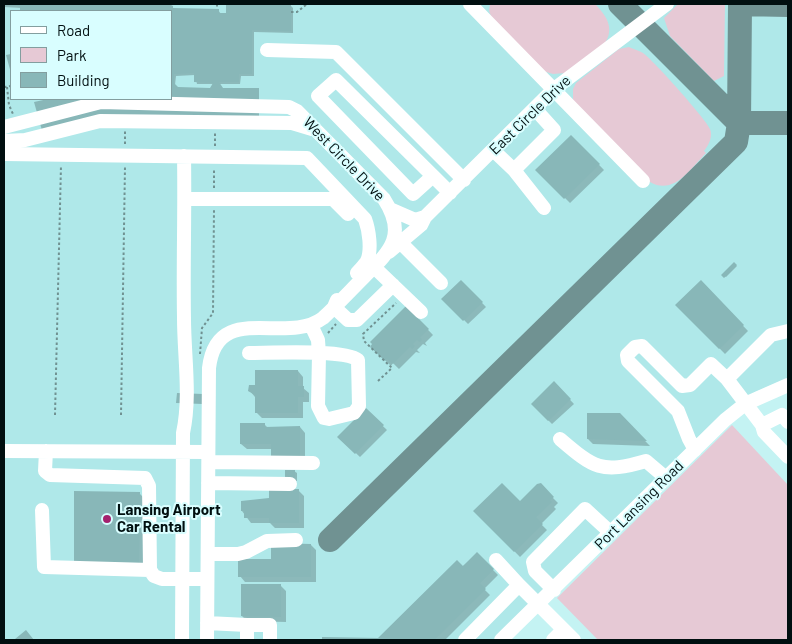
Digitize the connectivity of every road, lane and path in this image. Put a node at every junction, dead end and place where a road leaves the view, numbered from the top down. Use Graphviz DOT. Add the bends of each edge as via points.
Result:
graph roads {
  1 [pos="217,4"];
  2 [pos="307,4"];
  3 [pos="470,4"];
  4 [pos="667,4"];
  5 [pos="217,9"];
  6 [pos="291,12"];
  7 [pos="267,50"];
  8 [pos="10,86"];
  9 [pos="4,87"];
  10 [pos="7,87"];
  11 [pos="554,89"];
  12 [pos="535,109"];
  13 [pos="21,112"];
  14 [pos="126,121"];
  15 [pos="215,122"];
  16 [pos="4,127"];
  17 [pos="317,132"];
  18 [pos="4,141"];
  19 [pos="493,150"];
  20 [pos="4,154"];
  21 [pos="125,156"];
  22 [pos="184,156"];
  23 [pos="215,157"];
  24 [pos="61,168"];
  25 [pos="514,170"];
  26 [pos="433,176"];
  27 [pos="464,180"];
  28 [pos="643,181"];
  29 [pos="450,193"];
  30 [pos="184,199"];
  31 [pos="214,199"];
  32 [pos="544,208"];
  33 [pos="392,210"];
  34 [pos="425,217"];
  35 [pos="368,240"];
  36 [pos="402,243"];
  37 [pos="389,252"];
  38 [pos="374,267"];
  39 [pos="440,283"];
  40 [pos="391,287"];
  41 [pos="334,307"];
  42 [pos="421,312"];
  43 [pos="311,325"];
  44 [pos="788,331"];
  45 [pos="249,353"];
  46 [pos="319,354"];
  47 [pos="200,360"];
  48 [pos="727,379"];
  49 [pos="378,381"];
  50 [pos="788,385"];
  51 [pos="745,404"];
  52 [pos="55,415"];
  53 [pos="121,416"];
  54 [pos="788,422"];
  55 [pos="762,425"];
  56 [pos="560,439"];
  57 [pos="695,450"];
  58 [pos="4,451"];
  59 [pos="46,451"];
  60 [pos="184,451"];
  61 [pos="208,457"];
  62 [pos="788,457"];
  63 [pos="313,463"];
  64 [pos="666,478"];
  65 [pos="208,483"];
  66 [pos="290,484"];
  67 [pos="42,510"];
  68 [pos="610,533"];
  69 [pos="296,540"];
  70 [pos="208,554"];
  71 [pos="496,560"];
  72 [pos="150,570"];
  73 [pos="182,578"];
  74 [pos="207,578"];
  75 [pos="519,585"];
  76 [pos="554,590"];
  77 [pos="538,605"];
  78 [pos="207,624"];
  79 [pos="247,624"];
  80 [pos="563,630"];
  81 [pos="182,640"];
  82 [pos="207,640"];
  83 [pos="247,640"];
  84 [pos="270,640"];
  85 [pos="465,640"];
  86 [pos="501,640"];
  87 [pos="552,640"];
  88 [pos="574,640"];
  1 -- 5 [label="path"];
  2 -- 6 [label="path" via="297,12"];
  3 -- 11 [label="street"];
  4 -- 11 [label="street, East Circle Drive"];
  7 -- 27 [label="street" via="336,52"];
  8 -- 10 [label="path"];
  9 -- 10 [label="path"];
  10 -- 13 [label="path" via="13,114"];
  11 -- 12 [label="street, East Circle Drive"];
  11 -- 28 [label="street"];
  12 -- 19 [label="street, East Circle Drive"];
  12 -- 25 [label="street" via="552,125 552,133"];
  14 -- 15 [label="street"];
  14 -- 18 [label="street" via="92,122 25,140"];
  14 -- 21 [label="path"];
  15 -- 17 [label="street" via="292,122"];
  15 -- 23 [label="path"];
  16 -- 17 [label="street, West Circle Drive" via="102,102 190,103 289,107"];
  17 -- 33 [label="street, West Circle Drive"];
  19 -- 25 [label="street"];
  19 -- 27 [label="street, East Circle Drive"];
  20 -- 21 [label="street"];
  21 -- 22 [label="street"];
  21 -- 53 [label="path"];
  22 -- 23 [label="street"];
  22 -- 30 [label="street"];
  23 -- 31 [label="path"];
  23 -- 35 [label="street" via="307,158 365,219"];
  24 -- 52 [label="path"];
  25 -- 32 [label="street"];
  26 -- 26 [label="street" via="336,80 318,96 413,194"];
  26 -- 29 [label="street"];
  27 -- 29 [label="street, East Circle Drive"];
  29 -- 34 [label="street, East Circle Drive"];
  30 -- 31 [label="street"];
  30 -- 60 [label="street" via="187,417 183,433"];
  31 -- 35 [label="street" via="333,199 362,228"];
  31 -- 47 [label="path" via="213,312 202,328"];
  33 -- 34 [label="street" via="415,220"];
  33 -- 37 [label="street, West Circle Drive" via="395,233"];
  34 -- 36 [label="street, East Circle Drive"];
  35 -- 41 [label="street" via="367,263 341,288"];
  36 -- 37 [label="street, East Circle Drive"];
  36 -- 39 [label="street"];
  37 -- 38 [label="street"];
  38 -- 40 [label="street"];
  38 -- 41 [label="street"];
  40 -- 41 [label="street" via="358,320 348,320"];
  40 -- 42 [label="street"];
  40 -- 49 [label="path" via="399,300 362,334 364,341 392,368"];
  41 -- 43 [label="street"];
  43 -- 46 [label="street" via="318,340"];
  43 -- 61 [label="street" via="295,329 241,328 219,341 209,368"];
  44 -- 48 [label="street" via="771,335"];
  45 -- 46 [label="street"];
  46 -- 46 [label="street" via="318,406 324,418 354,412 359,406 358,360 348,355"];
  48 -- 51 [label="street"];
  48 -- 57 [label="street" via="711,364 690,385 682,386 642,346 635,347 627,356 628,361 678,411"];
  50 -- 51 [label="street, Port Lansing Road"];
  51 -- 55 [label="street"];
  51 -- 57 [label="street, Port Lansing Road"];
  54 -- 55 [label="street" via="782,415"];
  55 -- 62 [label="street" via="764,432"];
  56 -- 64 [label="street" via="586,462 617,469 646,461"];
  57 -- 64 [label="street, Port Lansing Road"];
  58 -- 59 [label="street"];
  59 -- 60 [label="street"];
  59 -- 72 [label="street" via="45,470 50,475 142,477 149,482"];
  60 -- 61 [label="street"];
  60 -- 73 [label="street"];
  61 -- 63 [label="street"];
  61 -- 65 [label="street"];
  64 -- 68 [label="street, Port Lansing Road"];
  65 -- 66 [label="street"];
  65 -- 70 [label="street"];
  67 -- 72 [label="street" via="44,567"];
  68 -- 76 [label="street, Port Lansing Road"];
  68 -- 76 [label="street" via="585,509 533,562 535,571"];
  69 -- 70 [label="street" via="267,541 246,552"];
  70 -- 74 [label="street"];
  71 -- 75 [label="street"];
  72 -- 73 [label="street" via="162,579"];
  73 -- 74 [label="street"];
  73 -- 81 [label="street"];
  74 -- 78 [label="street"];
  75 -- 77 [label="street"];
  75 -- 85 [label="street"];
  76 -- 77 [label="street, Port Lansing Road"];
  77 -- 80 [label="street"];
  77 -- 86 [label="street, Port Lansing Road"];
  78 -- 79 [label="street"];
  78 -- 82 [label="street"];
  79 -- 83 [label="street"];
  79 -- 84 [label="street" via="270,624"];
  80 -- 87 [label="street"];
  80 -- 88 [label="street"];
}
